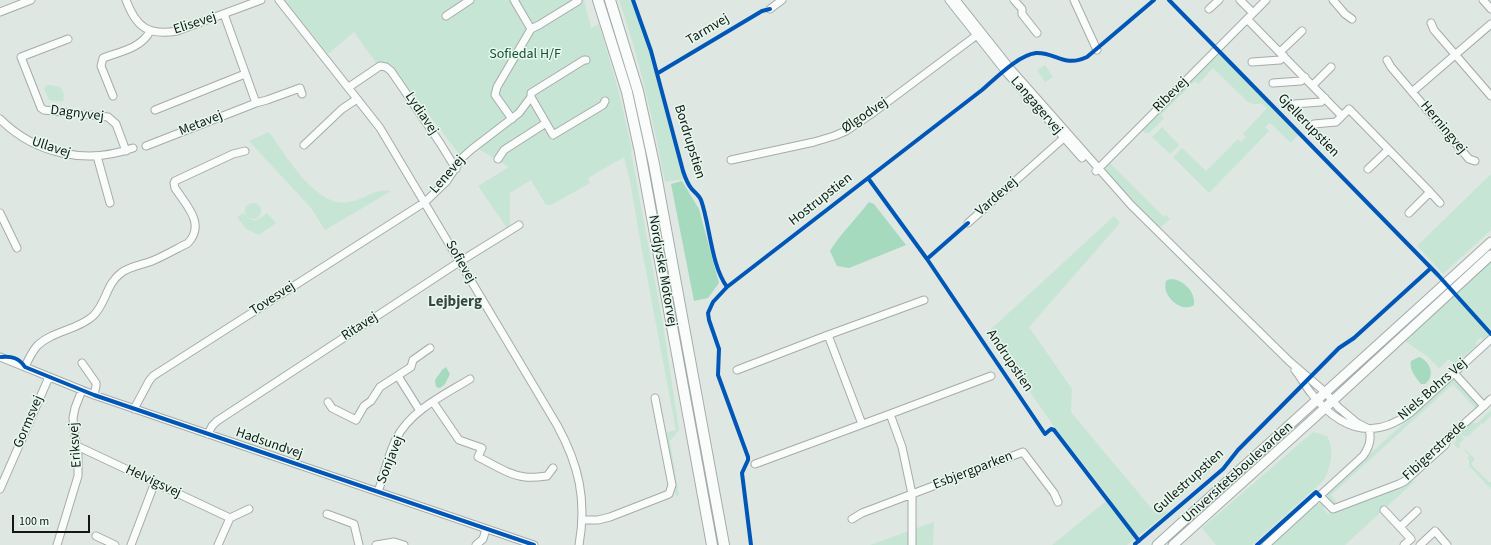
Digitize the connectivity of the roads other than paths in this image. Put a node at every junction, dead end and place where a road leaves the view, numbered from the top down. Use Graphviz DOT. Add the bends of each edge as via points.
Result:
graph roads {
  1 [pos="31,0"];
  2 [pos="126,0"];
  3 [pos="261,0"];
  4 [pos="279,0"];
  5 [pos="470,0"];
  6 [pos="514,0"];
  7 [pos="578,0"];
  8 [pos="598,0"];
  9 [pos="610,0"];
  10 [pos="782,0"];
  11 [pos="949,0"];
  12 [pos="956,0"];
  13 [pos="1014,0"];
  14 [pos="1074,0"];
  15 [pos="1218,0"];
  16 [pos="1240,0"];
  17 [pos="1266,0"];
  18 [pos="1333,0"];
  19 [pos="1484,0"];
  20 [pos="770,9"];
  21 [pos="1209,9"];
  22 [pos="1491,9"];
  23 [pos="0,12"];
  24 [pos="1253,13"];
  25 [pos="224,14"];
  26 [pos="446,16"];
  27 [pos="1247,19"];
  28 [pos="1352,19"];
  29 [pos="1431,23"];
  30 [pos="1491,24"];
  31 [pos="531,29"];
  32 [pos="150,31"];
  33 [pos="1302,31"];
  34 [pos="1037,32"];
  35 [pos="978,33"];
  36 [pos="68,39"];
  37 [pos="1098,50"];
  38 [pos="1282,54"];
  39 [pos="1455,55"];
  40 [pos="586,60"];
  41 [pos="1388,60"];
  42 [pos="1252,62"];
  43 [pos="1331,67"];
  44 [pos="245,74"];
  45 [pos="1304,77"];
  46 [pos="1273,83"];
  47 [pos="1313,86"];
  48 [pos="348,87"];
  49 [pos="1412,92"];
  50 [pos="302,94"];
  51 [pos="113,96"];
  52 [pos="1491,96"];
  53 [pos="531,97"];
  54 [pos="1325,98"];
  55 [pos="357,99"];
  56 [pos="605,101"];
  57 [pos="256,103"];
  58 [pos="1294,104"];
  59 [pos="155,110"];
  60 [pos="1342,116"];
  61 [pos="0,118"];
  62 [pos="512,120"];
  63 [pos="546,123"];
  64 [pos="1314,124"];
  65 [pos="1066,136"];
  66 [pos="304,145"];
  67 [pos="146,146"];
  68 [pos="129,150"];
  69 [pos="1388,150"];
  70 [pos="245,151"];
  71 [pos="97,156"];
  72 [pos="498,158"];
  73 [pos="731,160"];
  74 [pos="1475,161"];
  75 [pos="456,169"];
  76 [pos="1368,169"];
  77 [pos="1097,170"];
  78 [pos="1430,192"];
  79 [pos="424,202"];
  80 [pos="110,203"];
  81 [pos="1440,203"];
  82 [pos="0,213"];
  83 [pos="1409,213"];
  84 [pos="968,223"];
  85 [pos="519,225"];
  86 [pos="1491,242"];
  87 [pos="18,248"];
  88 [pos="1491,255"];
  89 [pos="460,262"];
  90 [pos="924,300"];
  91 [pos="828,335"];
  92 [pos="1491,339"];
  93 [pos="430,348"];
  94 [pos="0,357"];
  95 [pos="1289,361"];
  96 [pos="82,363"];
  97 [pos="25,367"];
  98 [pos="737,370"];
  99 [pos="1454,373"];
  100 [pos="398,376"];
  101 [pos="990,376"];
  102 [pos="49,377"];
  103 [pos="470,379"];
  104 [pos="82,390"];
  105 [pos="94,395"];
  106 [pos="1329,397"];
  107 [pos="655,398"];
  108 [pos="1491,399"];
  109 [pos="328,402"];
  110 [pos="433,402"];
  111 [pos="698,404"];
  112 [pos="1321,404"];
  113 [pos="1484,406"];
  114 [pos="134,409"];
  115 [pos="420,411"];
  116 [pos="890,414"];
  117 [pos="862,424"];
  118 [pos="1369,429"];
  119 [pos="208,434"];
  120 [pos="77,446"];
  121 [pos="755,464"];
  122 [pos="553,468"];
  123 [pos="155,482"];
  124 [pos="0,489"];
  125 [pos="378,492"];
  126 [pos="703,494"];
  127 [pos="912,494"];
  128 [pos="1320,496"];
  129 [pos="1058,502"];
  130 [pos="249,508"];
  131 [pos="1384,510"];
  132 [pos="1417,511"];
  133 [pos="327,514"];
  134 [pos="230,518"];
  135 [pos="852,519"];
  136 [pos="582,520"];
  137 [pos="1400,527"];
  138 [pos="486,529"];
  139 [pos="96,536"];
  140 [pos="1411,539"];
  141 [pos="57,545"];
  142 [pos="116,545"];
  143 [pos="131,545"];
  144 [pos="218,545"];
  145 [pos="359,545"];
  146 [pos="376,545"];
  147 [pos="404,545"];
  148 [pos="476,545"];
  149 [pos="534,545"];
  150 [pos="579,545"];
  151 [pos="709,545"];
  152 [pos="712,545"];
  153 [pos="724,545"];
  154 [pos="728,545"];
  155 [pos="912,545"];
  156 [pos="1157,545"];
  157 [pos="1173,545"];
  158 [pos="1266,545"];
  159 [pos="1404,545"];
  160 [pos="1416,545"];
  161 [pos="1420,545"];
  162 [pos="1447,545"];
  1 -- 23 [label="street"];
  2 -- 32 [label="street" via="130,13"];
  3 -- 25 [label="street, Elisevej"];
  4 -- 48 [label="street, Sofievej"];
  5 -- 26 [label="street"];
  6 -- 31 [label="street"];
  7 -- 31 [label="street"];
  8 -- 126 [label="highway, Nordjyske Motorvej" via="627,92 640,152"];
  9 -- 111 [label="highway, Nordjyske Motorvej" via="640,98"];
  10 -- 20 [label="street"];
  11 -- 35 [label="street, Langagervej"];
  12 -- 35 [label="street, Langagervej"];
  13 -- 34 [label="street"];
  14 -- 37 [label="street"];
  15 -- 21 [label="street"];
  16 -- 24 [label="street"];
  17 -- 24 [label="street, Ribevej"];
  18 -- 28 [label="street"];
  19 -- 22 [label="street"];
  24 -- 27 [label="street, Ribevej"];
  25 -- 32 [label="street, Elisevej" via="177,31"];
  25 -- 44 [label="street"];
  27 -- 38 [label="street"];
  27 -- 77 [label="street, Ribevej"];
  29 -- 39 [label="street"];
  30 -- 39 [label="street, Herningvej"];
  31 -- 62 [label="street" via="515,54 495,95"];
  32 -- 51 [label="street" via="140,44 103,58 101,66"];
  33 -- 38 [label="street"];
  35 -- 65 [label="street, Langagervej" via="1006,72"];
  35 -- 73 [label="street, Ølgodvej" via="874,112 846,130 814,142"];
  36 -- 68 [label="street, Dagnyvej" via="21,57 41,108 108,117 116,124"];
  38 -- 42 [label="street" via="1280,60"];
  38 -- 45 [label="street"];
  39 -- 49 [label="street, Herningvej"];
  39 -- 52 [label="street"];
  40 -- 53 [label="street, Lenevej" via="531,93"];
  41 -- 49 [label="street, Herningvej" via="1391,68"];
  43 -- 47 [label="street"];
  44 -- 57 [label="street"];
  44 -- 59 [label="street"];
  45 -- 46 [label="street" via="1301,81"];
  45 -- 47 [label="street"];
  47 -- 54 [label="street"];
  48 -- 55 [label="street, Sofievej"];
  48 -- 75 [label="street, Lydiavej" via="380,66 386,67"];
  49 -- 74 [label="street, Herningvej" via="1469,158"];
  50 -- 57 [label="street, Metavej" via="300,88"];
  53 -- 62 [label="street, Lenevej"];
  53 -- 63 [label="street"];
  54 -- 58 [label="street" via="1321,102"];
  54 -- 60 [label="street"];
  55 -- 66 [label="street" via="342,109"];
  55 -- 79 [label="street, Sofievej" via="380,128"];
  56 -- 63 [label="street" via="603,106 553,135"];
  57 -- 67 [label="street, Metavej"];
  60 -- 64 [label="street" via="1336,122"];
  60 -- 69 [label="street" via="1349,109"];
  61 -- 71 [label="street, Ullavej" via="18,135 44,148 78,156"];
  62 -- 75 [label="street, Lenevej" via="472,149 463,157"];
  63 -- 72 [label="street" via="504,150"];
  65 -- 77 [label="street, Langagervej"];
  65 -- 84 [label="street, Vardevej"];
  68 -- 71 [label="street, Ullavej"];
  69 -- 76 [label="street"];
  69 -- 78 [label="street"];
  70 -- 97 [label="street" via="175,181 174,188 195,221 195,232 188,243 122,272 112,282 103,303 93,316 38,346"];
  71 -- 80 [label="street"];
  75 -- 79 [label="street, Lenevej"];
  77 -- 95 [label="street, Langagervej"];
  78 -- 81 [label="street"];
  78 -- 83 [label="street"];
  79 -- 89 [label="street, Sofievej"];
  79 -- 114 [label="street, Tovesvej" via="153,376"];
  82 -- 87 [label="street"];
  85 -- 89 [label="street, Ritavej"];
  86 -- 106 [label="main road"];
  88 -- 106 [label="main road"];
  89 -- 119 [label="street, Ritavej" via="217,421"];
  89 -- 136 [label="street, Sofievej" via="566,440 582,494"];
  90 -- 91 [label="street"];
  91 -- 98 [label="street"];
  91 -- 117 [label="street"];
  92 -- 99 [label="street, Niels Bohrs Vej"];
  93 -- 100 [label="street" via="413,360 411,367"];
  94 -- 97 [label="street, Hadsundvej"];
  95 -- 106 [label="street, Langagervej"];
  95 -- 112 [label="street, Langagervej"];
  96 -- 105 [label="street" via="96,383"];
  97 -- 102 [label="street, Hadsundvej"];
  99 -- 113 [label="street"];
  99 -- 118 [label="street, Niels Bohrs Vej" via="1400,420 1381,428"];
  100 -- 109 [label="street" via="380,387 356,420 332,408"];
  100 -- 115 [label="street"];
  101 -- 116 [label="street"];
  102 -- 104 [label="street, Hadsundvej"];
  102 -- 124 [label="street, Gormsvej"];
  103 -- 110 [label="street, Sonjavej"];
  104 -- 105 [label="street, Hadsundvej"];
  104 -- 120 [label="street, Eriksvej" via="73,418"];
  105 -- 114 [label="street, Hadsundvej"];
  106 -- 112 [label="main road"];
  106 -- 118 [label="street" via="1357,423"];
  107 -- 136 [label="street" via="672,485 669,494 610,517"];
  108 -- 113 [label="street, Fibigerstræde"];
  110 -- 115 [label="street, Sonjavej"];
  110 -- 122 [label="street" via="459,440 482,448 478,457 524,477 547,476"];
  111 -- 153 [label="highway, Nordjyske Motorvej"];
  111 -- 154 [label="highway"];
  112 -- 118 [label="street, Niels Bohrs Vej" via="1336,418 1354,427"];
  112 -- 156 [label="main road, Universitetsboulevarden"];
  112 -- 157 [label="main road, Universitetsboulevarden"];
  113 -- 128 [label="street, Fibigerstræde" via="1405,481 1333,509"];
  114 -- 119 [label="street, Hadsundvej"];
  115 -- 125 [label="street, Sonjavej" via="396,440"];
  116 -- 117 [label="street"];
  116 -- 127 [label="street, Esbjergparken" via="902,447"];
  117 -- 121 [label="street"];
  118 -- 128 [label="street" via="1368,448 1363,456"];
  119 -- 125 [label="street, Hadsundvej"];
  120 -- 123 [label="street, Helvigsvej"];
  120 -- 141 [label="street, Eriksvej" via="78,476"];
  123 -- 134 [label="street, Helvigsvej"];
  123 -- 143 [label="street"];
  125 -- 138 [label="street, Hadsundvej"];
  126 -- 151 [label="highway"];
  126 -- 152 [label="highway, Nordjyske Motorvej"];
  127 -- 129 [label="street, Esbjergparken" via="1023,452"];
  127 -- 135 [label="street, Esbjergparken"];
  127 -- 155 [label="street, Esbjergparken"];
  128 -- 158 [label="street"];
  130 -- 134 [label="street"];
  131 -- 137 [label="street"];
  132 -- 137 [label="street"];
  133 -- 145 [label="street" via="354,524"];
  134 -- 144 [label="street"];
  136 -- 150 [label="street, Sofievej"];
  137 -- 140 [label="street"];
  138 -- 148 [label="street" via="483,539"];
  138 -- 149 [label="street, Hadsundvej"];
  139 -- 142 [label="street"];
  140 -- 159 [label="street"];
  140 -- 160 [label="street"];
  146 -- 147 [label="street" via="394,542"];
  161 -- 162 [label="street" via="1435,531"];
}
